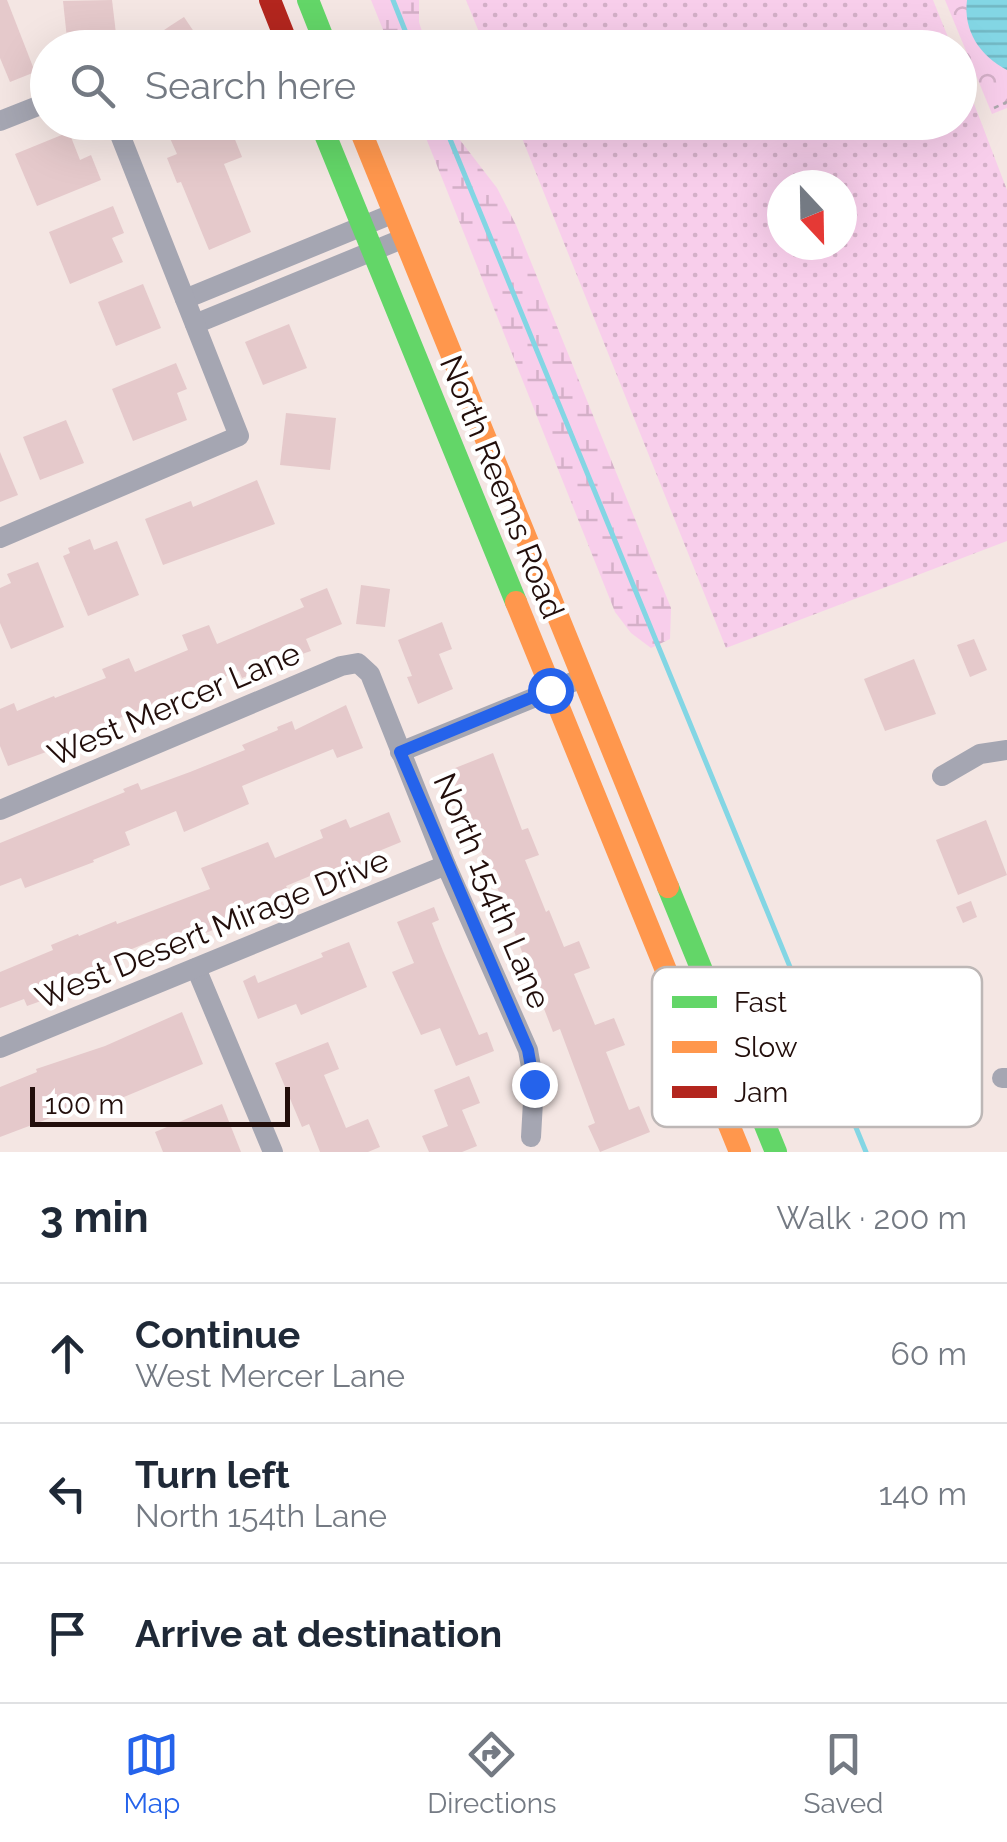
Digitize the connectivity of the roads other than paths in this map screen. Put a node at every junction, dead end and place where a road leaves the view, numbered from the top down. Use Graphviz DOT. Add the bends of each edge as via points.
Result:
graph roads {
  1 [pos="270,0"];
  2 [pos="308,0"];
  3 [pos="282,30"];
  4 [pos="320,30"];
  5 [pos="30,109"];
  6 [pos="0,121"];
  7 [pos="122,140"];
  8 [pos="327,140"];
  9 [pos="364,140"];
  10 [pos="392,214"];
  11 [pos="362,227"];
  12 [pos="402,239"];
  13 [pos="372,252"];
  14 [pos="275,262"];
  15 [pos="286,287"];
  16 [pos="186,299"];
  17 [pos="195,324"];
  18 [pos="0,538"];
  19 [pos="370,674"];
  20 [pos="580,678"];
  21 [pos="550,690"];
  22 [pos="1007,750"];
  23 [pos="400,752"];
  24 [pos="942,776"];
  25 [pos="0,810"];
  26 [pos="446,865"];
  27 [pos="664,967"];
  28 [pos="700,967"];
  29 [pos="196,968"];
  30 [pos="0,1048"];
  31 [pos="730,1127"];
  32 [pos="766,1127"];
  33 [pos="531,1137"];
  34 [pos="273,1152"];
  35 [pos="740,1152"];
  36 [pos="776,1152"];
  1 -- 3 [label="main road"];
  2 -- 4 [label="main road"];
  5 -- 6 [label="street"];
  7 -- 16 [label="street"];
  8 -- 11 [label="main road, North Reems Road"];
  9 -- 10 [label="main road, North Reems Road"];
  10 -- 11 [label="street"];
  10 -- 12 [label="main road, North Reems Road"];
  11 -- 13 [label="main road, North Reems Road"];
  11 -- 14 [label="street"];
  12 -- 13 [label="street"];
  12 -- 20 [label="main road, North Reems Road"];
  13 -- 15 [label="street"];
  13 -- 21 [label="main road, North Reems Road"];
  14 -- 15 [label="street"];
  14 -- 16 [label="street"];
  15 -- 17 [label="street"];
  16 -- 17 [label="street"];
  17 -- 18 [label="street" via="239,436"];
  19 -- 23 [label="street, North 154th Lane"];
  19 -- 25 [label="street, West Mercer Lane" via="358,663 342,666"];
  20 -- 21 [label="street"];
  20 -- 28 [label="main road, North Reems Road"];
  21 -- 23 [label="street"];
  21 -- 27 [label="main road, North Reems Road"];
  22 -- 24 [label="street" via="980,754"];
  23 -- 26 [label="street, North 154th Lane"];
  26 -- 29 [label="street, West Desert Mirage Drive"];
  26 -- 33 [label="street, North 154th Lane" via="528,1050"];
  29 -- 30 [label="street, West Desert Mirage Drive"];
  29 -- 34 [label="street"];
  31 -- 35 [label="main road, North Reems Road"];
  32 -- 36 [label="main road, North Reems Road"];
}
